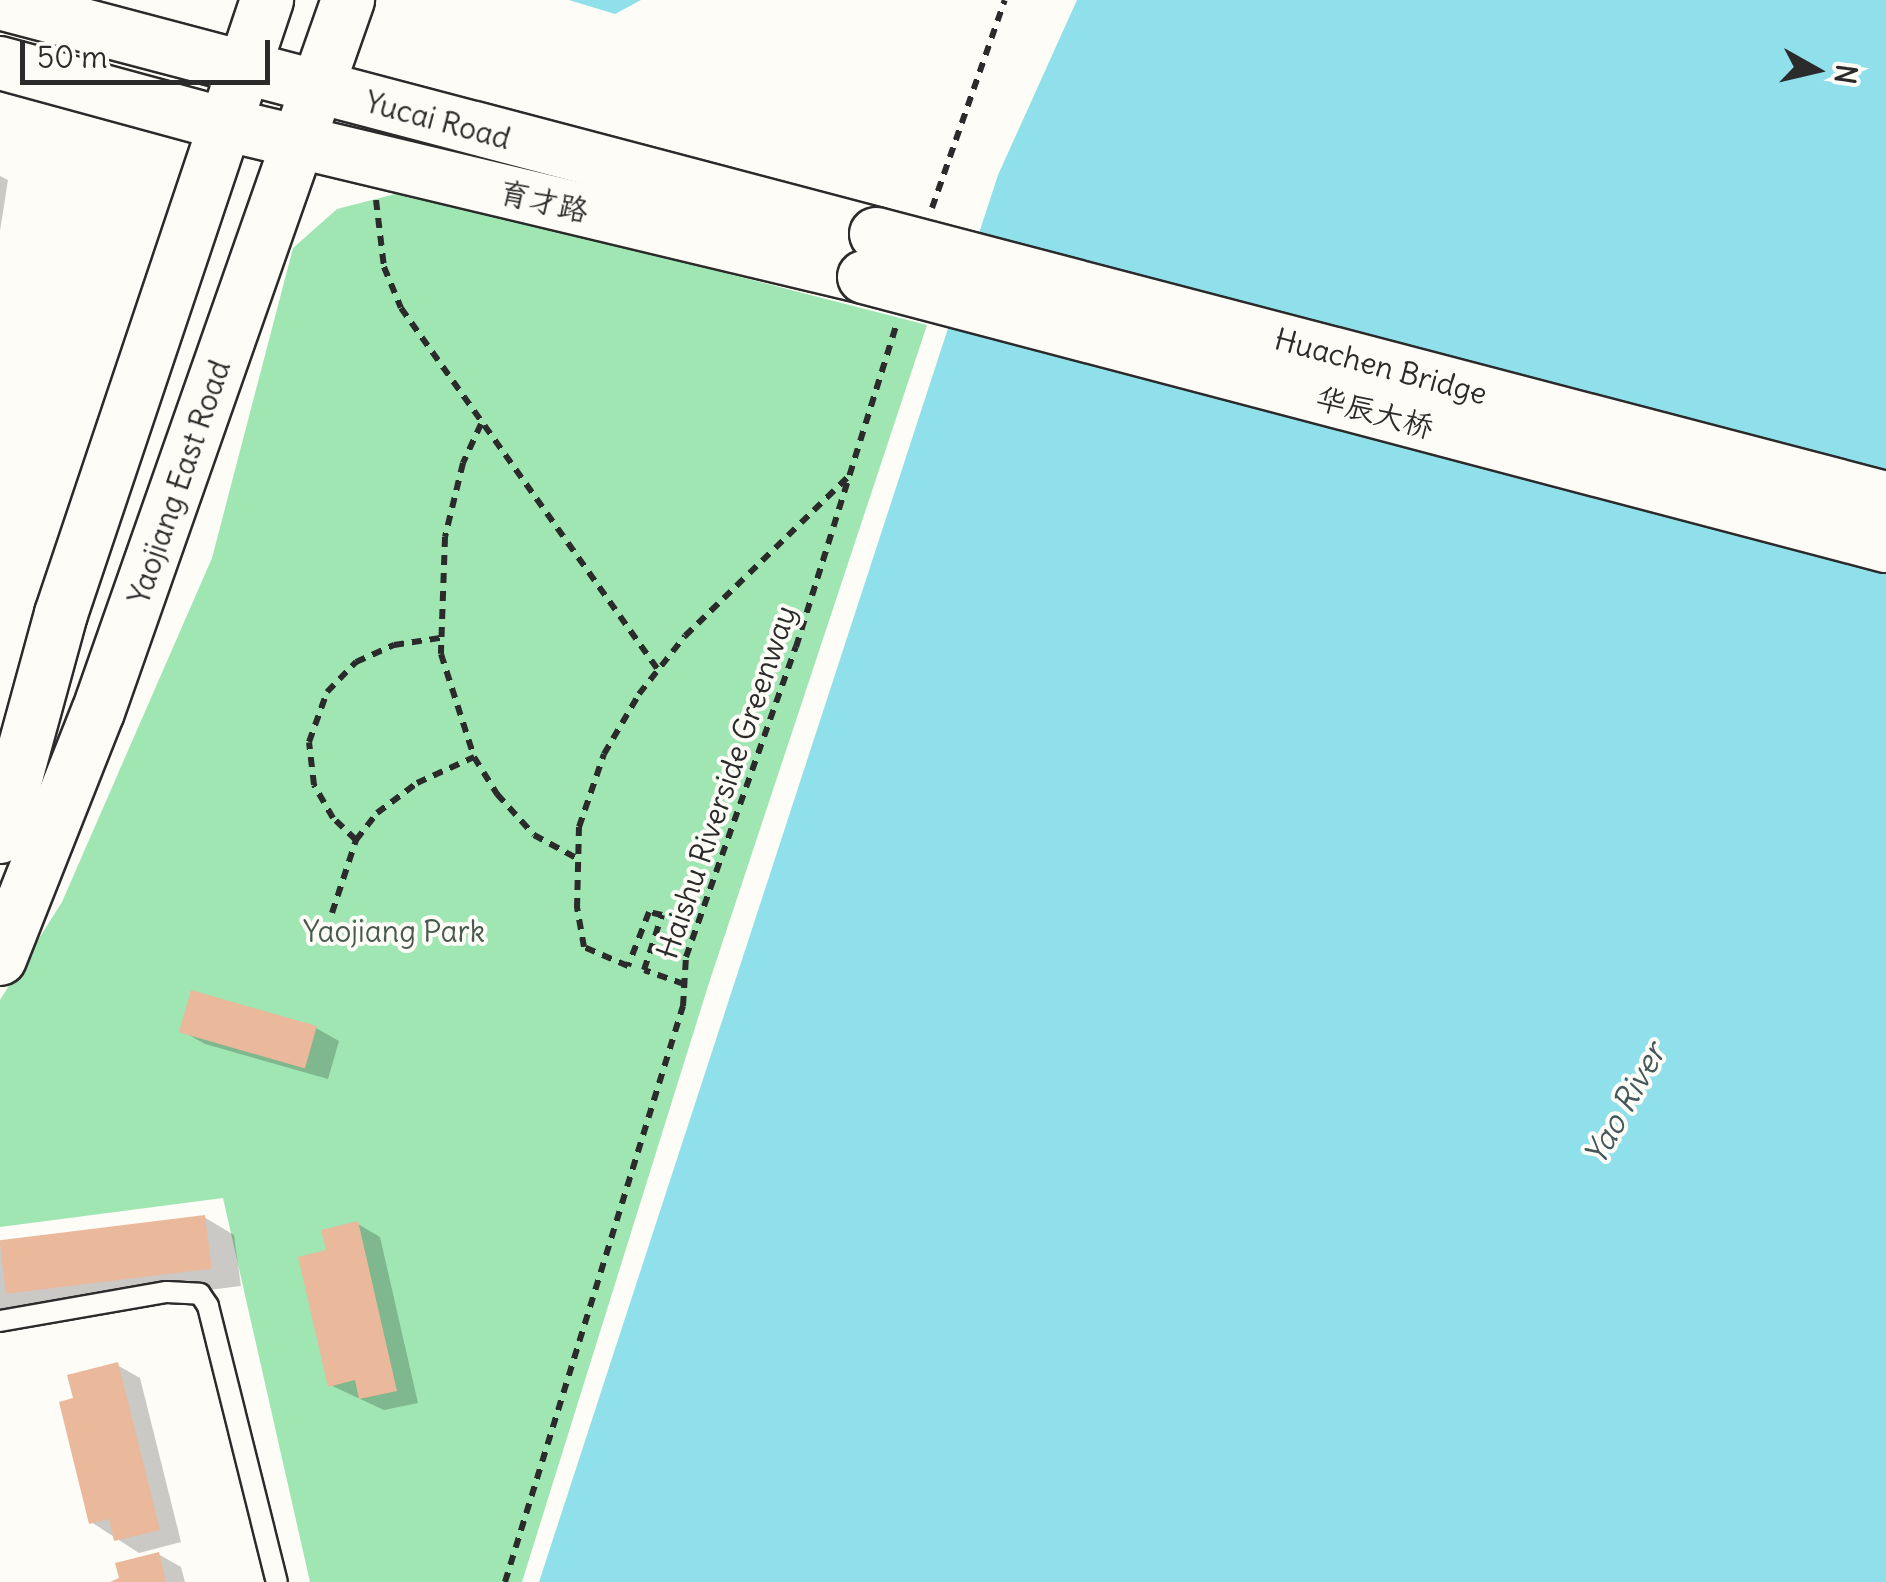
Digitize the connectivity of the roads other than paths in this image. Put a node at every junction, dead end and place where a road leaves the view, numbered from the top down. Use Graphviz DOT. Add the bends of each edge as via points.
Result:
graph roads {
  1 [pos="267,0"];
  2 [pos="348,0"];
  3 [pos="0,4"];
  4 [pos="0,63"];
  5 [pos="243,69"];
  6 [pos="314,88"];
  7 [pos="224,124"];
  8 [pos="297,142"];
  9 [pos="880,273"];
  10 [pos="1886,498"];
  11 [pos="1886,546"];
  12 [pos="11,774"];
  13 [pos="0,837"];
  14 [pos="0,960"];
  15 [pos="0,1321"];
  16 [pos="277,1582"];
  1 -- 5 [label="main road"];
  2 -- 6 [label="main road, Yaojiang East Road"];
  3 -- 5 [label="main road, Yucai Road"];
  4 -- 7 [label="main road"];
  5 -- 6 [label="main road, Yucai Road"];
  5 -- 7 [label="main road"];
  6 -- 8 [label="main road, Yaojiang East Road"];
  6 -- 9 [label="main road, Yucai Road"];
  7 -- 8 [label="main road, 育才路"];
  7 -- 12 [label="main road"];
  8 -- 9 [label="main road, 育才路"];
  8 -- 14 [label="main road, Yaojiang East Road" via="98,712"];
  9 -- 10 [label="main road, Huachen Bridge, bridge"];
  9 -- 11 [label="main road, 华辰大桥, bridge"];
  12 -- 13 [label="main road"];
  15 -- 16 [label="lane" via="167,1292 200,1294"];
}
